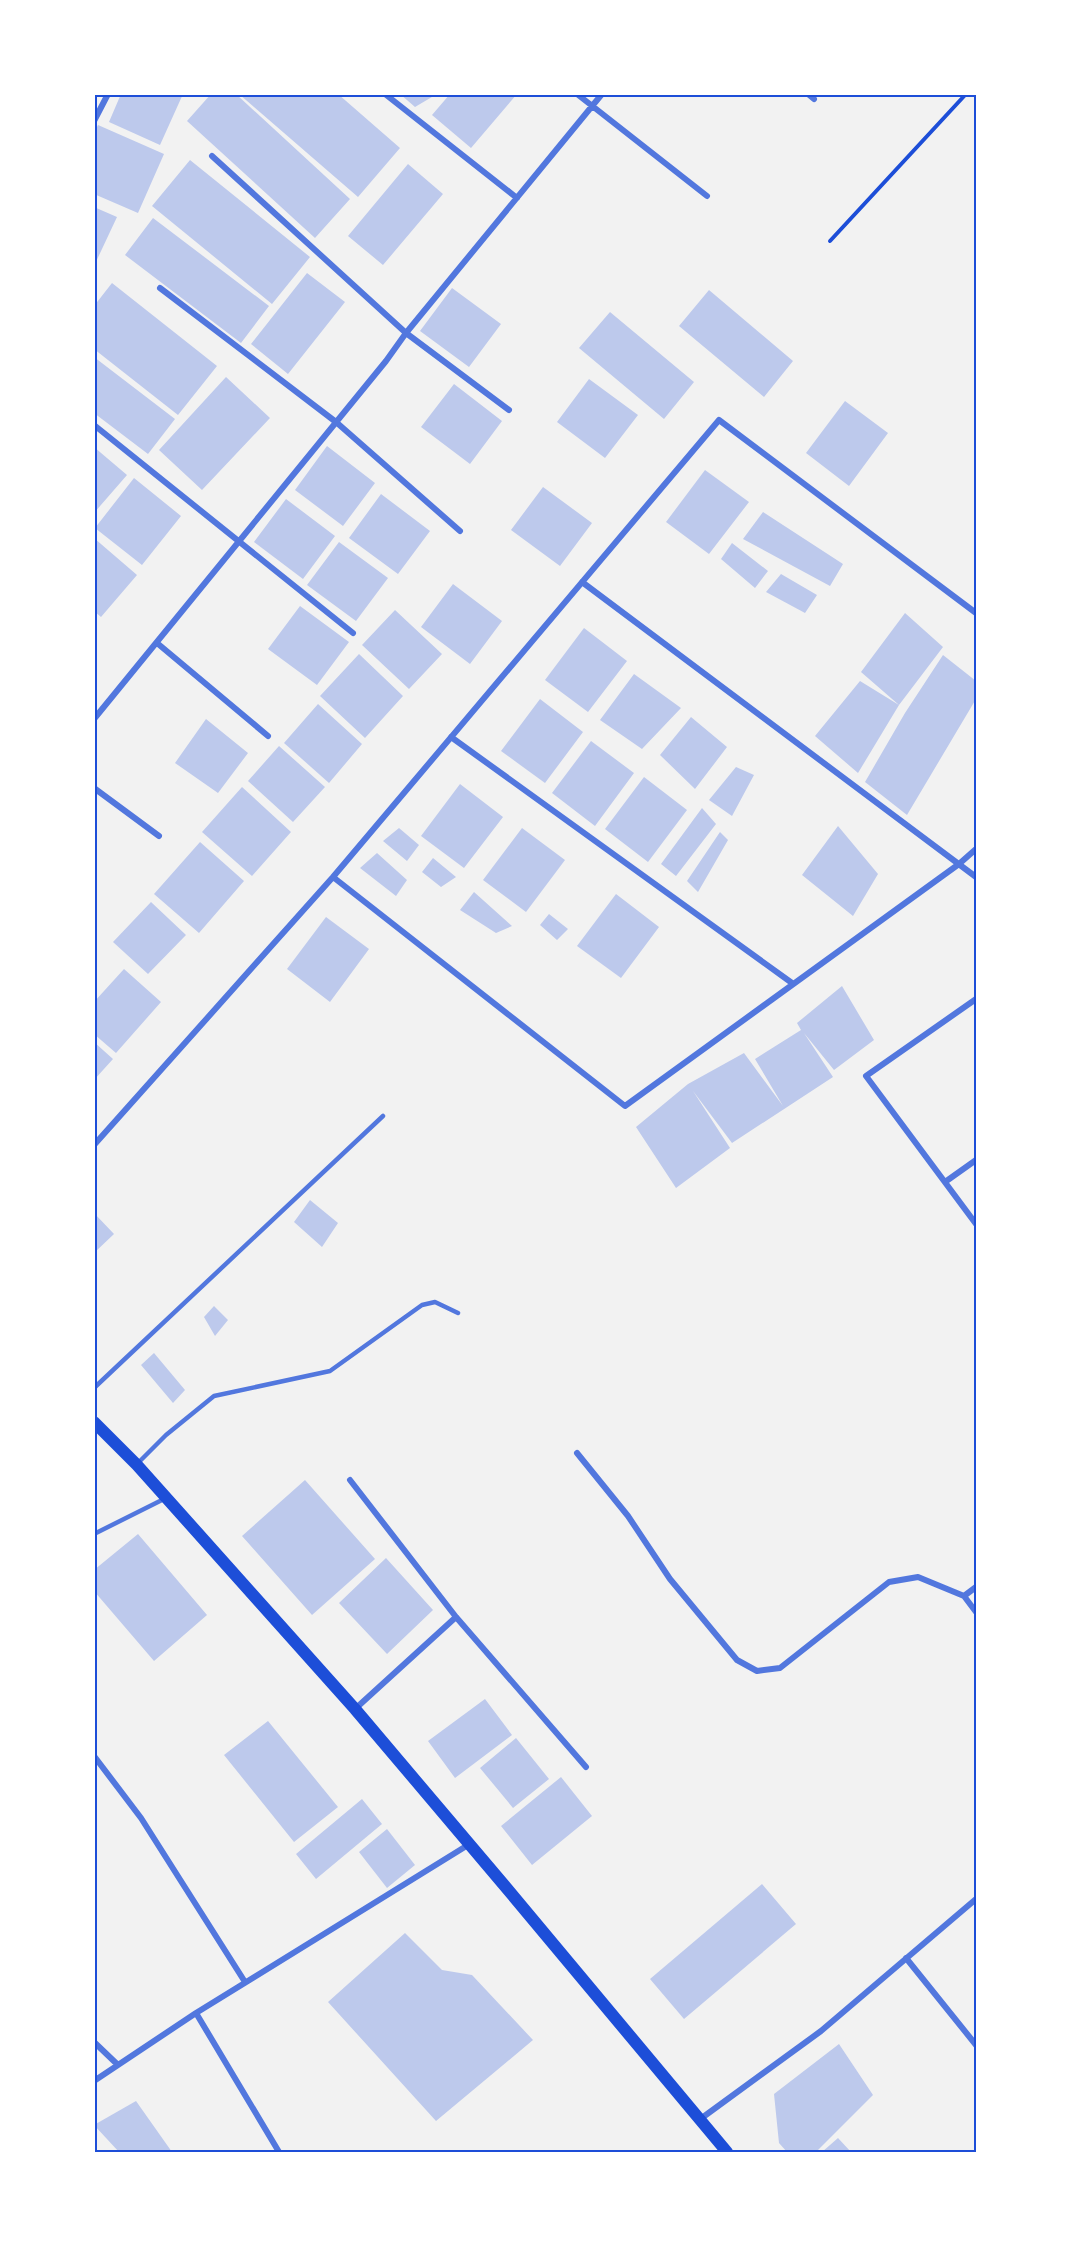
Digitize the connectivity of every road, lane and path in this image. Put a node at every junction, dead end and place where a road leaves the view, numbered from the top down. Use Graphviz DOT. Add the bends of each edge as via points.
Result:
graph roads {
  1 [pos="108,94"];
  2 [pos="385,94"];
  3 [pos="577,94"];
  4 [pos="602,94"];
  5 [pos="966,94"];
  6 [pos="592,107"];
  7 [pos="94,121"];
  8 [pos="212,156"];
  9 [pos="708,196"];
  10 [pos="517,198"];
  11 [pos="830,241"];
  12 [pos="159,288"];
  13 [pos="406,333"];
  14 [pos="509,410"];
  15 [pos="336,422"];
  16 [pos="94,425"];
  17 [pos="460,531"];
  18 [pos="238,542"];
  19 [pos="582,582"];
  20 [pos="976,613"];
  21 [pos="353,633"];
  22 [pos="157,643"];
  23 [pos="94,719"];
  24 [pos="268,736"];
  25 [pos="451,737"];
  26 [pos="94,788"];
  27 [pos="159,836"];
  28 [pos="976,849"];
  29 [pos="959,864"];
  30 [pos="333,877"];
  31 [pos="976,877"];
  32 [pos="792,983"];
  33 [pos="976,999"];
  34 [pos="383,1116"];
  35 [pos="94,1145"];
  36 [pos="976,1160"];
  37 [pos="945,1182"];
  38 [pos="976,1224"];
  39 [pos="458,1313"];
  40 [pos="94,1388"];
  41 [pos="94,1422"];
  42 [pos="577,1452"];
  43 [pos="137,1465"];
  44 [pos="350,1480"];
  45 [pos="166,1498"];
  46 [pos="94,1534"];
  47 [pos="976,1587"];
  48 [pos="964,1596"];
  49 [pos="976,1612"];
  50 [pos="456,1617"];
  51 [pos="355,1709"];
  52 [pos="94,1756"];
  53 [pos="586,1767"];
  54 [pos="468,1845"];
  55 [pos="976,1899"];
  56 [pos="906,1958"];
  57 [pos="245,1982"];
  58 [pos="196,2013"];
  59 [pos="94,2042"];
  60 [pos="976,2045"];
  61 [pos="118,2065"];
  62 [pos="94,2081"];
  63 [pos="699,2120"];
  64 [pos="279,2152"];
  65 [pos="727,2152"];
  1 -- 7 [label="street"];
  2 -- 10 [label="street"];
  3 -- 6 [label="street"];
  4 -- 6 [label="street"];
  5 -- 11 [label="path"];
  6 -- 9 [label="street"];
  6 -- 10 [label="street"];
  8 -- 13 [label="street"];
  10 -- 13 [label="street"];
  12 -- 15 [label="street"];
  13 -- 14 [label="street"];
  13 -- 15 [label="street"];
  15 -- 17 [label="street"];
  15 -- 18 [label="street"];
  16 -- 18 [label="street"];
  18 -- 21 [label="street"];
  18 -- 22 [label="street"];
  19 -- 20 [label="street" via="719,420"];
  19 -- 25 [label="street"];
  19 -- 29 [label="street"];
  22 -- 23 [label="street"];
  22 -- 24 [label="street"];
  25 -- 30 [label="street"];
  25 -- 32 [label="street"];
  26 -- 27 [label="street"];
  28 -- 29 [label="street"];
  29 -- 31 [label="street"];
  29 -- 32 [label="street"];
  30 -- 32 [label="street" via="625,1106"];
  30 -- 35 [label="street"];
  33 -- 37 [label="street" via="866,1076"];
  34 -- 40 [label="lane"];
  36 -- 37 [label="street"];
  37 -- 38 [label="street"];
  39 -- 43 [label="lane" via="435,1302 422,1305 330,1371 214,1396"];
  41 -- 43 [label="main road"];
  42 -- 48 [label="street" via="628,1516 670,1579 737,1660 757,1671 780,1668 889,1582 918,1577"];
  43 -- 45 [label="main road"];
  44 -- 50 [label="street"];
  45 -- 46 [label="lane"];
  45 -- 51 [label="main road"];
  47 -- 48 [label="street"];
  48 -- 49 [label="street"];
  50 -- 51 [label="street"];
  50 -- 53 [label="street"];
  51 -- 54 [label="main road"];
  52 -- 57 [label="street" via="141,1818"];
  54 -- 57 [label="street"];
  54 -- 63 [label="main road"];
  55 -- 56 [label="street"];
  56 -- 60 [label="street"];
  56 -- 63 [label="street" via="821,2031"];
  57 -- 58 [label="street"];
  58 -- 61 [label="street"];
  58 -- 64 [label="street"];
  59 -- 61 [label="street"];
  61 -- 62 [label="street"];
  63 -- 65 [label="main road"];
}
